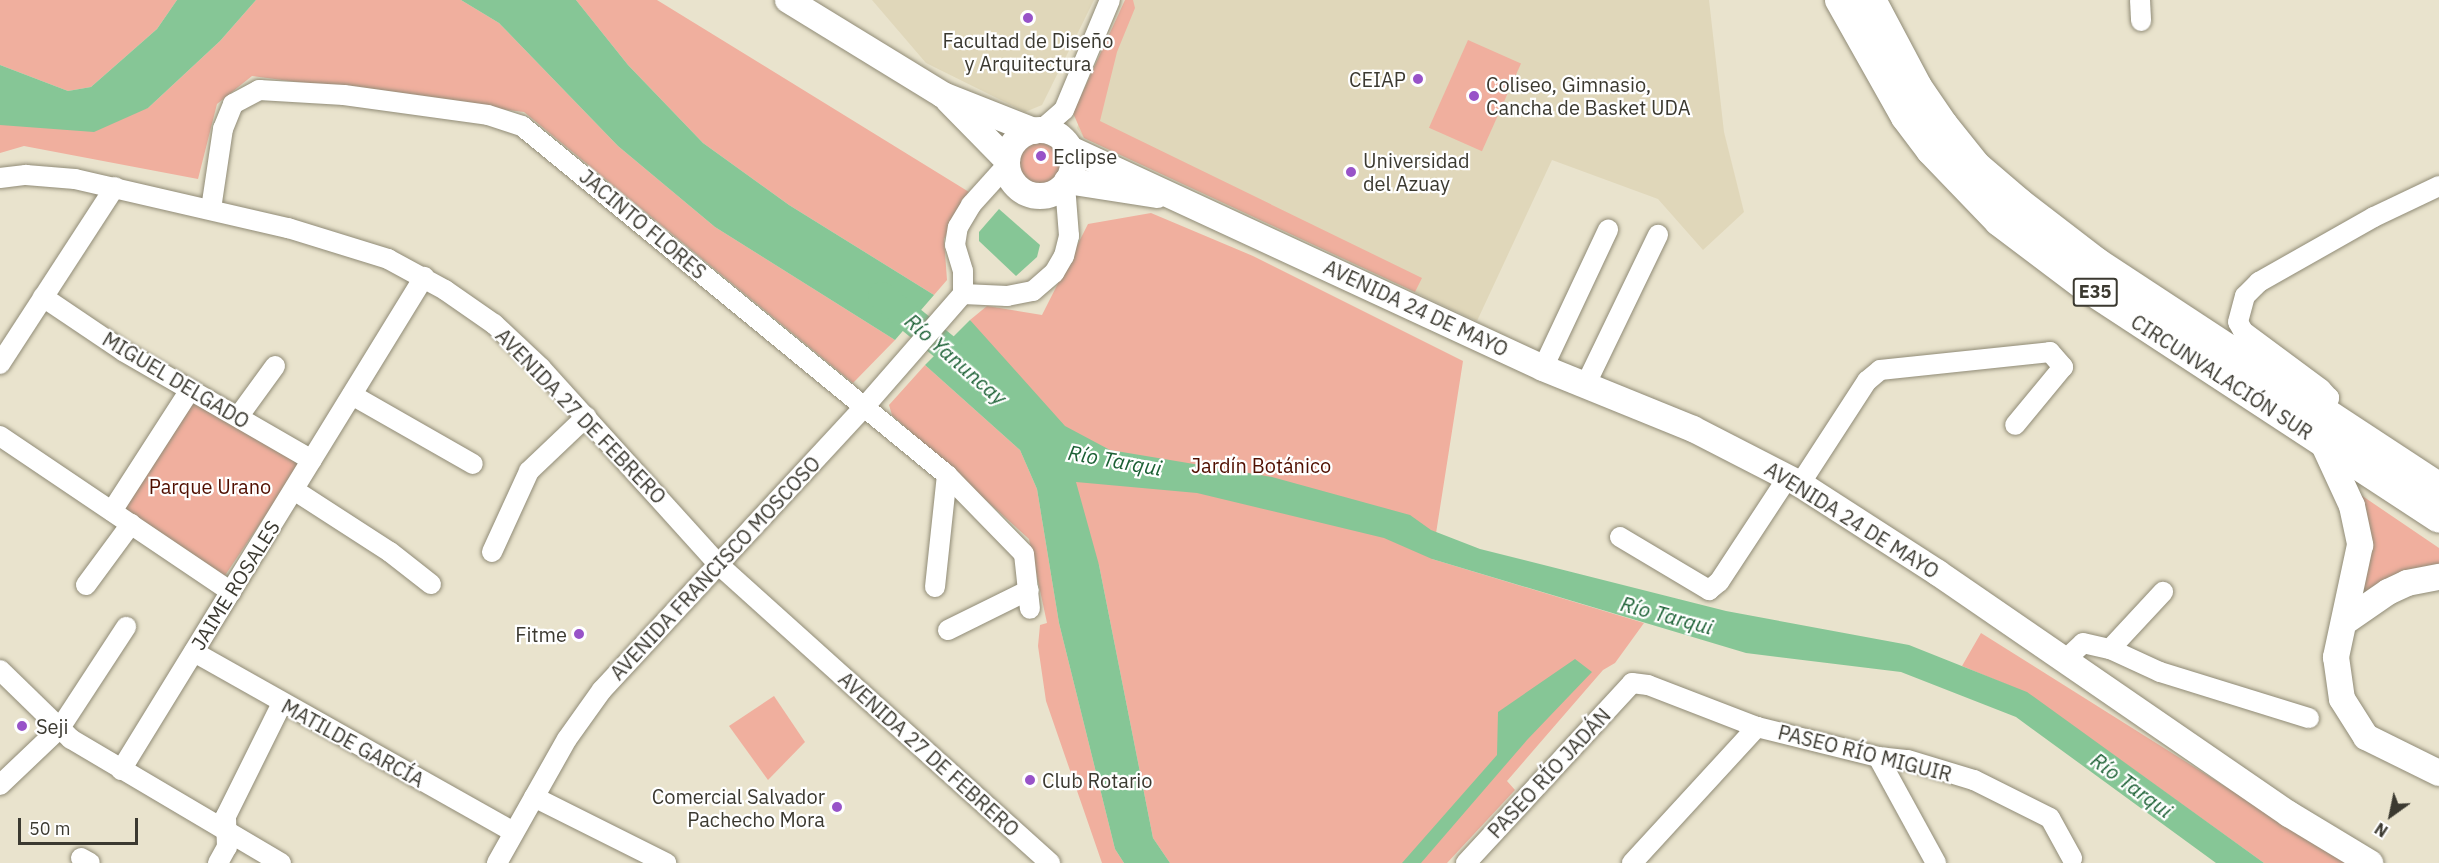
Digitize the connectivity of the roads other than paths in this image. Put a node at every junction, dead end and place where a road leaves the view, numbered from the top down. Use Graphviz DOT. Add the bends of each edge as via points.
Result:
graph roads {
  1 [pos="788,0"];
  2 [pos="1110,0"];
  3 [pos="1840,0"];
  4 [pos="1871,0"];
  5 [pos="2140,0"];
  6 [pos="2141,21"];
  7 [pos="943,95"];
  8 [pos="1064,110"];
  9 [pos="1038,131"];
  10 [pos="1067,145"];
  11 [pos="1007,162"];
  12 [pos="0,178"];
  13 [pos="1066,183"];
  14 [pos="2439,186"];
  15 [pos="115,187"];
  16 [pos="1195,204"];
  17 [pos="211,209"];
  18 [pos="1608,230"];
  19 [pos="1658,235"];
  20 [pos="424,277"];
  21 [pos="963,294"];
  22 [pos="43,297"];
  23 [pos="0,364"];
  24 [pos="276,366"];
  25 [pos="1544,368"];
  26 [pos="1585,386"];
  27 [pos="190,390"];
  28 [pos="352,395"];
  29 [pos="866,405"];
  30 [pos="2325,413"];
  31 [pos="238,417"];
  32 [pos="586,417"];
  33 [pos="2015,425"];
  34 [pos="0,436"];
  35 [pos="2324,443"];
  36 [pos="312,460"];
  37 [pos="473,464"];
  38 [pos="947,475"];
  39 [pos="1794,481"];
  40 [pos="2439,488"];
  41 [pos="294,490"];
  42 [pos="112,511"];
  43 [pos="2439,518"];
  44 [pos="131,524"];
  45 [pos="1620,537"];
  46 [pos="492,552"];
  47 [pos="718,564"];
  48 [pos="2439,577"];
  49 [pos="431,584"];
  50 [pos="86,585"];
  51 [pos="935,587"];
  52 [pos="231,592"];
  53 [pos="2163,592"];
  54 [pos="2346,621"];
  55 [pos="126,627"];
  56 [pos="948,630"];
  57 [pos="2110,649"];
  58 [pos="194,652"];
  59 [pos="2066,659"];
  60 [pos="0,670"];
  61 [pos="1632,683"];
  62 [pos="282,703"];
  63 [pos="2309,717"];
  64 [pos="1758,727"];
  65 [pos="60,728"];
  66 [pos="1878,757"];
  67 [pos="121,770"];
  68 [pos="2439,773"];
  69 [pos="0,785"];
  70 [pos="534,796"];
  71 [pos="225,831"];
  72 [pos="513,832"];
  73 [pos="1652,855"];
  74 [pos="1037,859"];
  75 [pos="2072,861"];
  76 [pos="218,863"];
  77 [pos="280,863"];
  78 [pos="497,863"];
  79 [pos="666,863"];
  80 [pos="1466,863"];
  81 [pos="1632,863"];
  82 [pos="1936,863"];
  83 [pos="2370,863"];
  1 -- 7 [label="main road"];
  2 -- 8 [label="street"];
  3 -- 35 [label="highway, CIRCUNVALACIÓN SUR / E35" via="1906,117 1931,150 1999,220 2085,286"];
  4 -- 30 [label="highway, CIRCUNVALACIÓN SUR / E35" via="1917,87 1976,166 2097,263"];
  5 -- 6 [label="street"];
  7 -- 9 [label="main road"];
  7 -- 11 [label="main road"];
  8 -- 9 [label="street"];
  8 -- 10 [label="street"];
  9 -- 10 [label="main road"];
  9 -- 11 [label="main road" via="1014,143"];
  10 -- 13 [label="main road" via="1072,164"];
  10 -- 16 [label="main road, AVENIDA 24 DE MAYO"];
  11 -- 13 [label="main road" via="1016,186 1029,194 1052,194"];
  11 -- 21 [label="street" via="958,227 955,245 963,271"];
  12 -- 15 [label="street, AVENIDA 27 DE FEBRERO" via="55,176"];
  13 -- 16 [label="main road, AVENIDA 24 DE MAYO"];
  13 -- 21 [label="street" via="1069,236 1054,273 1033,291 1006,296"];
  14 -- 30 [label="street" via="2278,271 2245,296 2238,322 2243,331 2321,389 2329,398"];
  15 -- 17 [label="street, AVENIDA 27 DE FEBRERO"];
  15 -- 22 [label="street"];
  16 -- 25 [label="main road, AVENIDA 24 DE MAYO"];
  17 -- 20 [label="street, AVENIDA 27 DE FEBRERO" via="358,248"];
  17 -- 29 [label="street, JACINTO FLORES" via="223,129 233,104 246,94 298,90 488,115 522,126 542,139"];
  18 -- 25 [label="street"];
  19 -- 26 [label="street"];
  20 -- 28 [label="street, JAIME ROSALES"];
  20 -- 32 [label="street, AVENIDA 27 DE FEBRERO" via="494,324"];
  21 -- 29 [label="street, AVENIDA FRANCISCO MOSCOSO"];
  22 -- 23 [label="street"];
  22 -- 27 [label="street, MIGUEL DELGADO"];
  24 -- 31 [label="street"];
  25 -- 26 [label="main road, AVENIDA 24 DE MAYO"];
  26 -- 39 [label="main road, AVENIDA 24 DE MAYO" via="1693,429"];
  27 -- 31 [label="street, MIGUEL DELGADO"];
  27 -- 42 [label="street"];
  28 -- 36 [label="street, JAIME ROSALES"];
  28 -- 37 [label="street"];
  29 -- 38 [label="street, JACINTO FLORES"];
  29 -- 47 [label="street, AVENIDA FRANCISCO MOSCOSO"];
  30 -- 40 [label="highway, CIRCUNVALACIÓN SUR / E35"];
  31 -- 36 [label="street, MIGUEL DELGADO"];
  32 -- 46 [label="street" via="529,471"];
  32 -- 47 [label="street, AVENIDA 27 DE FEBRERO"];
  33 -- 39 [label="street" via="2063,367 2050,352 1880,370"];
  34 -- 42 [label="street"];
  35 -- 43 [label="highway, CIRCUNVALACIÓN SUR / E35"];
  35 -- 54 [label="main road" via="2358,526 2360,545"];
  36 -- 41 [label="street, JAIME ROSALES"];
  38 -- 51 [label="street"];
  38 -- 56 [label="street, JACINTO FLORES" via="1024,554 1030,600"];
  39 -- 45 [label="street" via="1709,590"];
  39 -- 59 [label="main road, AVENIDA 24 DE MAYO"];
  41 -- 49 [label="street" via="390,552"];
  41 -- 52 [label="street, JAIME ROSALES"];
  42 -- 44 [label="street"];
  44 -- 50 [label="street"];
  44 -- 52 [label="street"];
  47 -- 70 [label="street, AVENIDA FRANCISCO MOSCOSO" via="602,690 567,739"];
  47 -- 74 [label="street, AVENIDA 27 DE FEBRERO"];
  48 -- 54 [label="main road" via="2388,592"];
  52 -- 58 [label="street, JAIME ROSALES"];
  53 -- 57 [label="street"];
  54 -- 68 [label="main road" via="2336,657 2337,677 2352,719 2366,737"];
  55 -- 65 [label="street"];
  57 -- 59 [label="street" via="2083,643"];
  57 -- 63 [label="street" via="2160,672"];
  58 -- 62 [label="street, MATILDE GARCÍA"];
  58 -- 67 [label="street, JAIME ROSALES"];
  59 -- 83 [label="main road, AVENIDA 24 DE MAYO" via="2216,764"];
  60 -- 65 [label="street"];
  61 -- 64 [label="street, PASEO RÍO MIGUIR" via="1648,685"];
  61 -- 80 [label="street, PASEO RÍO JADÁN"];
  62 -- 71 [label="street" via="226,816"];
  62 -- 72 [label="street, MATILDE GARCÍA"];
  64 -- 66 [label="street, PASEO RÍO MIGUIR"];
  64 -- 73 [label="street"];
  65 -- 67 [label="street"];
  65 -- 69 [label="street"];
  66 -- 75 [label="street, PASEO RÍO MIGUIR" via="1908,760 1974,780 2022,802 2050,818"];
  66 -- 82 [label="street"];
  67 -- 71 [label="street"];
  70 -- 72 [label="street, AVENIDA FRANCISCO MOSCOSO"];
  70 -- 79 [label="street"];
  71 -- 76 [label="street" via="227,847"];
  71 -- 77 [label="street"];
  72 -- 78 [label="street, AVENIDA FRANCISCO MOSCOSO"];
  73 -- 81 [label="street"];
}
